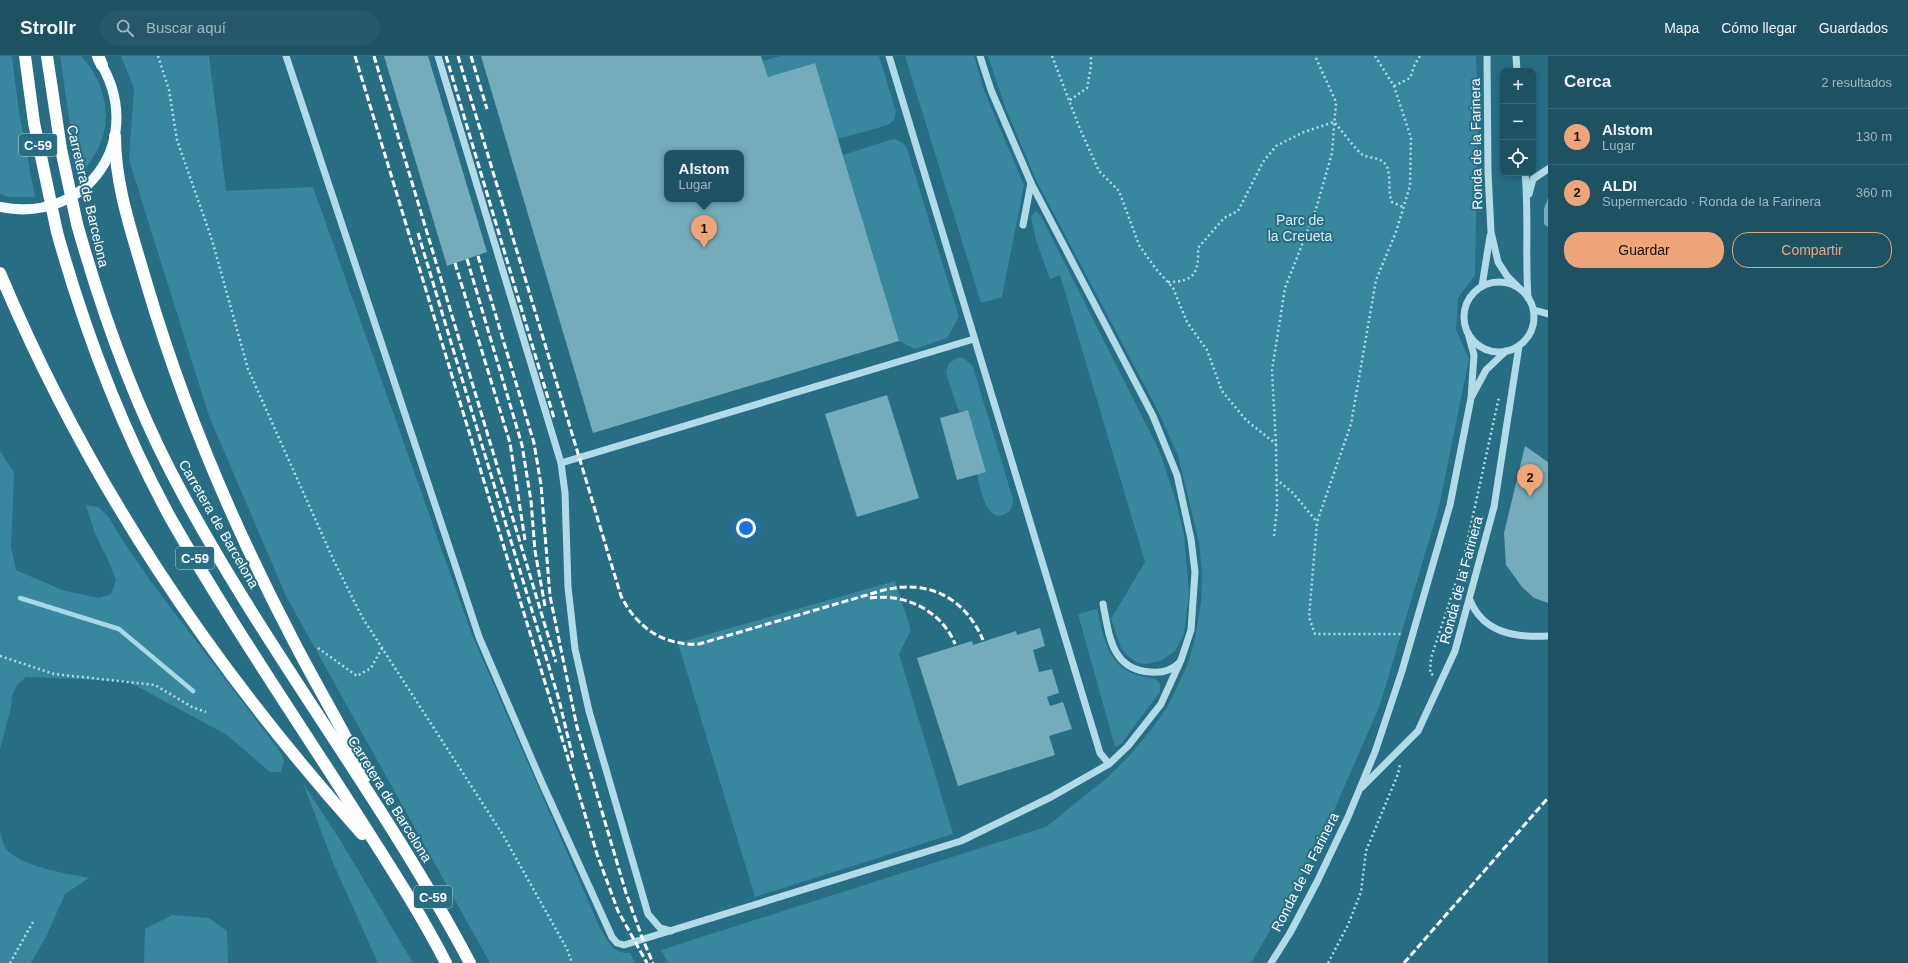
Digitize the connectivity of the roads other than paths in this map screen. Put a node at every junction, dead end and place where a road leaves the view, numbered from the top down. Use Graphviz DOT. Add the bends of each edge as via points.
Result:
graph roads {
  1 [pos="25,56"];
  2 [pos="47,56"];
  3 [pos="286,56"];
  4 [pos="438,56"];
  5 [pos="889,56"];
  6 [pos="980,56"];
  7 [pos="1487,56"];
  8 [pos="1516,56"];
  9 [pos="98,59"];
  10 [pos="1517,68"];
  11 [pos="115,136"];
  12 [pos="1548,169"];
  13 [pos="1525,176"];
  14 [pos="1030,183"];
  15 [pos="1528,200"];
  16 [pos="0,207"];
  17 [pos="1023,225"];
  18 [pos="1490,232"];
  19 [pos="0,273"];
  20 [pos="1482,286"];
  21 [pos="1519,288"];
  22 [pos="1528,298"];
  23 [pos="1534,310"];
  24 [pos="1548,314"];
  25 [pos="1468,333"];
  26 [pos="974,339"];
  27 [pos="1519,346"];
  28 [pos="1506,352"];
  29 [pos="1471,398"];
  30 [pos="561,463"];
  31 [pos="1470,600"];
  32 [pos="1103,604"];
  33 [pos="1548,636"];
  34 [pos="1181,660"];
  35 [pos="1109,764"];
  36 [pos="1359,790"];
  37 [pos="395,832"];
  38 [pos="385,858"];
  39 [pos="675,930"];
  40 [pos="446,963"];
  41 [pos="470,963"];
  42 [pos="1271,963"];
  1 -- 38 [label="highway, C-59, bridge" via="34,123 57,232 85,325 124,424 164,504 225,608"];
  2 -- 37 [label="highway, Carretera de Barcelona / C-59, bridge" via="61,149 77,224 109,328 148,425 213,547"];
  3 -- 39 [label="street" via="479,637 542,783 614,940 624,945"];
  4 -- 30 [label="street"];
  5 -- 26 [label="street"];
  6 -- 14 [label="street" via="991,90"];
  7 -- 18 [label="street, Ronda de la Farinera"];
  8 -- 10 [label="street"];
  9 -- 11 [label="main road" via="107,74 115,97"];
  11 -- 16 [label="main road" via="101,168 73,196 57,205 39,210"];
  11 -- 37 [label="highway" via="118,177 136,246 164,339 202,443 239,532 288,632 339,722"];
  12 -- 15 [label="street" via="1533,178"];
  13 -- 15 [label="street"];
  14 -- 17 [label="street"];
  14 -- 34 [label="street" via="1154,416 1177,475 1191,539 1195,572 1191,630"];
  15 -- 22 [label="street"];
  18 -- 20 [label="street, Ronda de la Farinera"];
  18 -- 21 [label="street, Ronda de la Farinera" via="1498,262"];
  19 -- 38 [label="highway" via="37,357 76,433 160,575 251,701 306,770"];
  20 -- 21 [label="street" via="1494,282 1508,283"];
  20 -- 25 [label="street" via="1472,295 1466,306 1464,319"];
  21 -- 22 [label="street"];
  22 -- 23 [label="street"];
  23 -- 24 [label="street"];
  23 -- 27 [label="street" via="1534,323 1529,335"];
  25 -- 28 [label="street" via="1478,345 1491,351"];
  25 -- 29 [label="street, Ronda de la Farinera" via="1474,355"];
  26 -- 30 [label="street"];
  26 -- 35 [label="street" via="1100,753"];
  27 -- 28 [label="street"];
  27 -- 31 [label="street, Ronda de la Farinera" via="1494,507"];
  28 -- 29 [label="street, Ronda de la Farinera" via="1486,370"];
  29 -- 36 [label="street, Ronda de la Farinera" via="1450,505 1413,634 1375,752"];
  30 -- 39 [label="street" via="565,493 571,619 582,683 648,914 660,928"];
  31 -- 33 [label="street" via="1474,612 1498,631 1533,637"];
  31 -- 36 [label="street, Ronda de la Farinera" via="1455,651 1418,731"];
  32 -- 34 [label="street" via="1112,647 1130,666 1147,672 1165,672"];
  34 -- 35 [label="street" via="1161,704 1128,746"];
  35 -- 39 [label="street" via="1050,797 961,841"];
  36 -- 42 [label="street, Ronda de la Farinera" via="1317,882"];
  37 -- 41 [label="highway, Carretera de Barcelona / C-59"];
  38 -- 40 [label="highway, C-59"];
}
